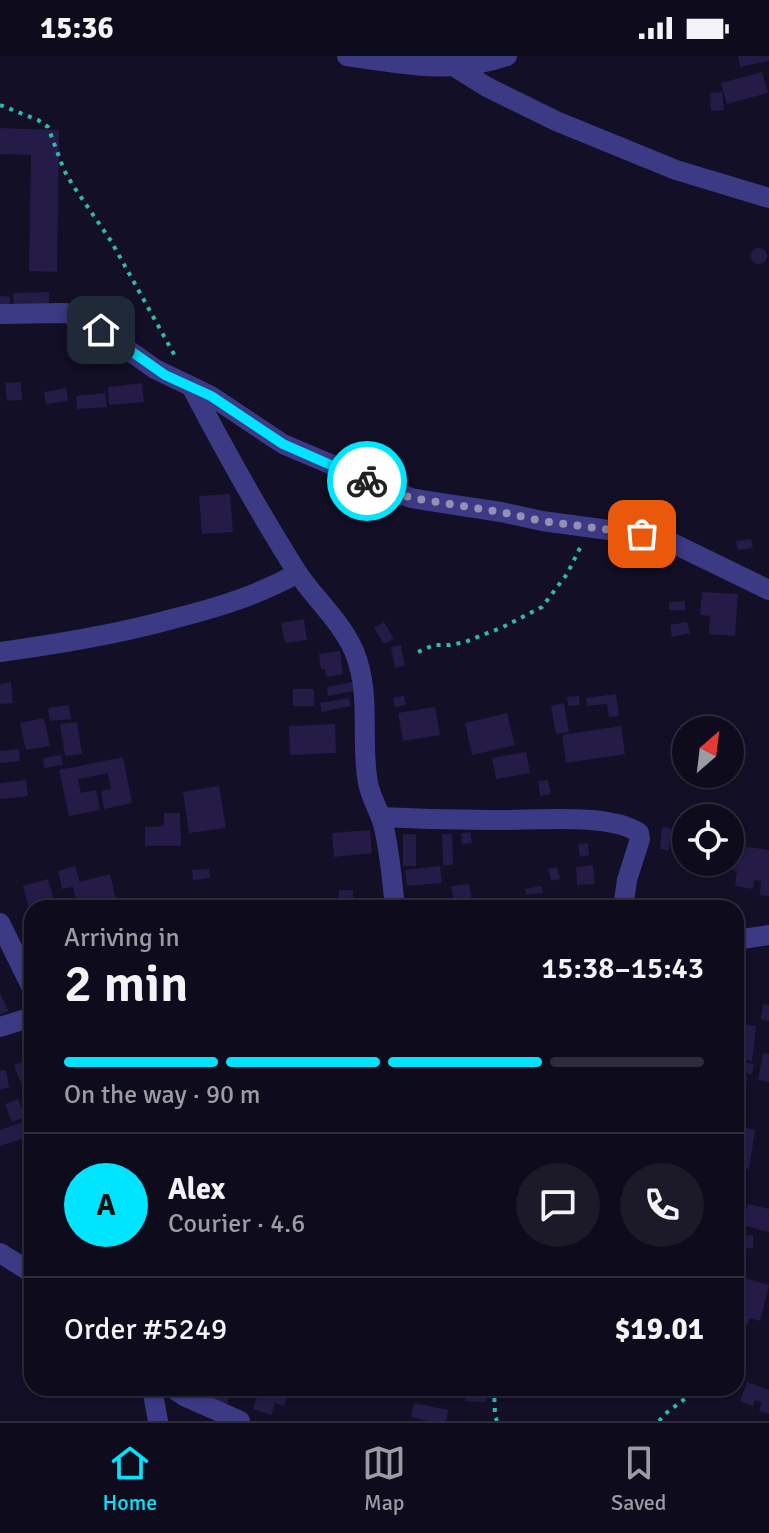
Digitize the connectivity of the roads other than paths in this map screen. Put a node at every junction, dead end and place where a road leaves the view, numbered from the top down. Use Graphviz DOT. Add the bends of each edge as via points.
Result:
graph roads {
  1 [pos="347,56"];
  2 [pos="507,56"];
  3 [pos="446,61"];
  4 [pos="769,198"];
  5 [pos="0,314"];
  6 [pos="191,386"];
  7 [pos="298,573"];
  8 [pos="769,590"];
  9 [pos="0,652"];
  10 [pos="381,817"];
  11 [pos="394,900"];
  12 [pos="624,900"];
  13 [pos="0,923"];
  14 [pos="769,935"];
  15 [pos="744,939"];
  16 [pos="24,972"];
  17 [pos="24,1020"];
  18 [pos="0,1027"];
  19 [pos="0,1253"];
  20 [pos="24,1268"];
  21 [pos="153,1396"];
  22 [pos="184,1396"];
  23 [pos="158,1421"];
  24 [pos="240,1421"];
  1 -- 3 [label="street" via="422,67"];
  2 -- 3 [label="street"];
  3 -- 4 [label="street" via="570,127 676,170"];
  5 -- 6 [label="street" via="79,315 155,369"];
  6 -- 7 [label="street"];
  6 -- 8 [label="street" via="283,444 411,498 660,537"];
  7 -- 9 [label="street" via="227,605 136,629"];
  7 -- 10 [label="street" via="353,648 362,673 368,783"];
  10 -- 11 [label="street"];
  10 -- 12 [label="street" via="599,821 634,829 640,839"];
  13 -- 16 [label="street"];
  14 -- 15 [label="street"];
  17 -- 18 [label="street"];
  19 -- 20 [label="street"];
  21 -- 23 [label="street"];
  22 -- 24 [label="street"];
}
